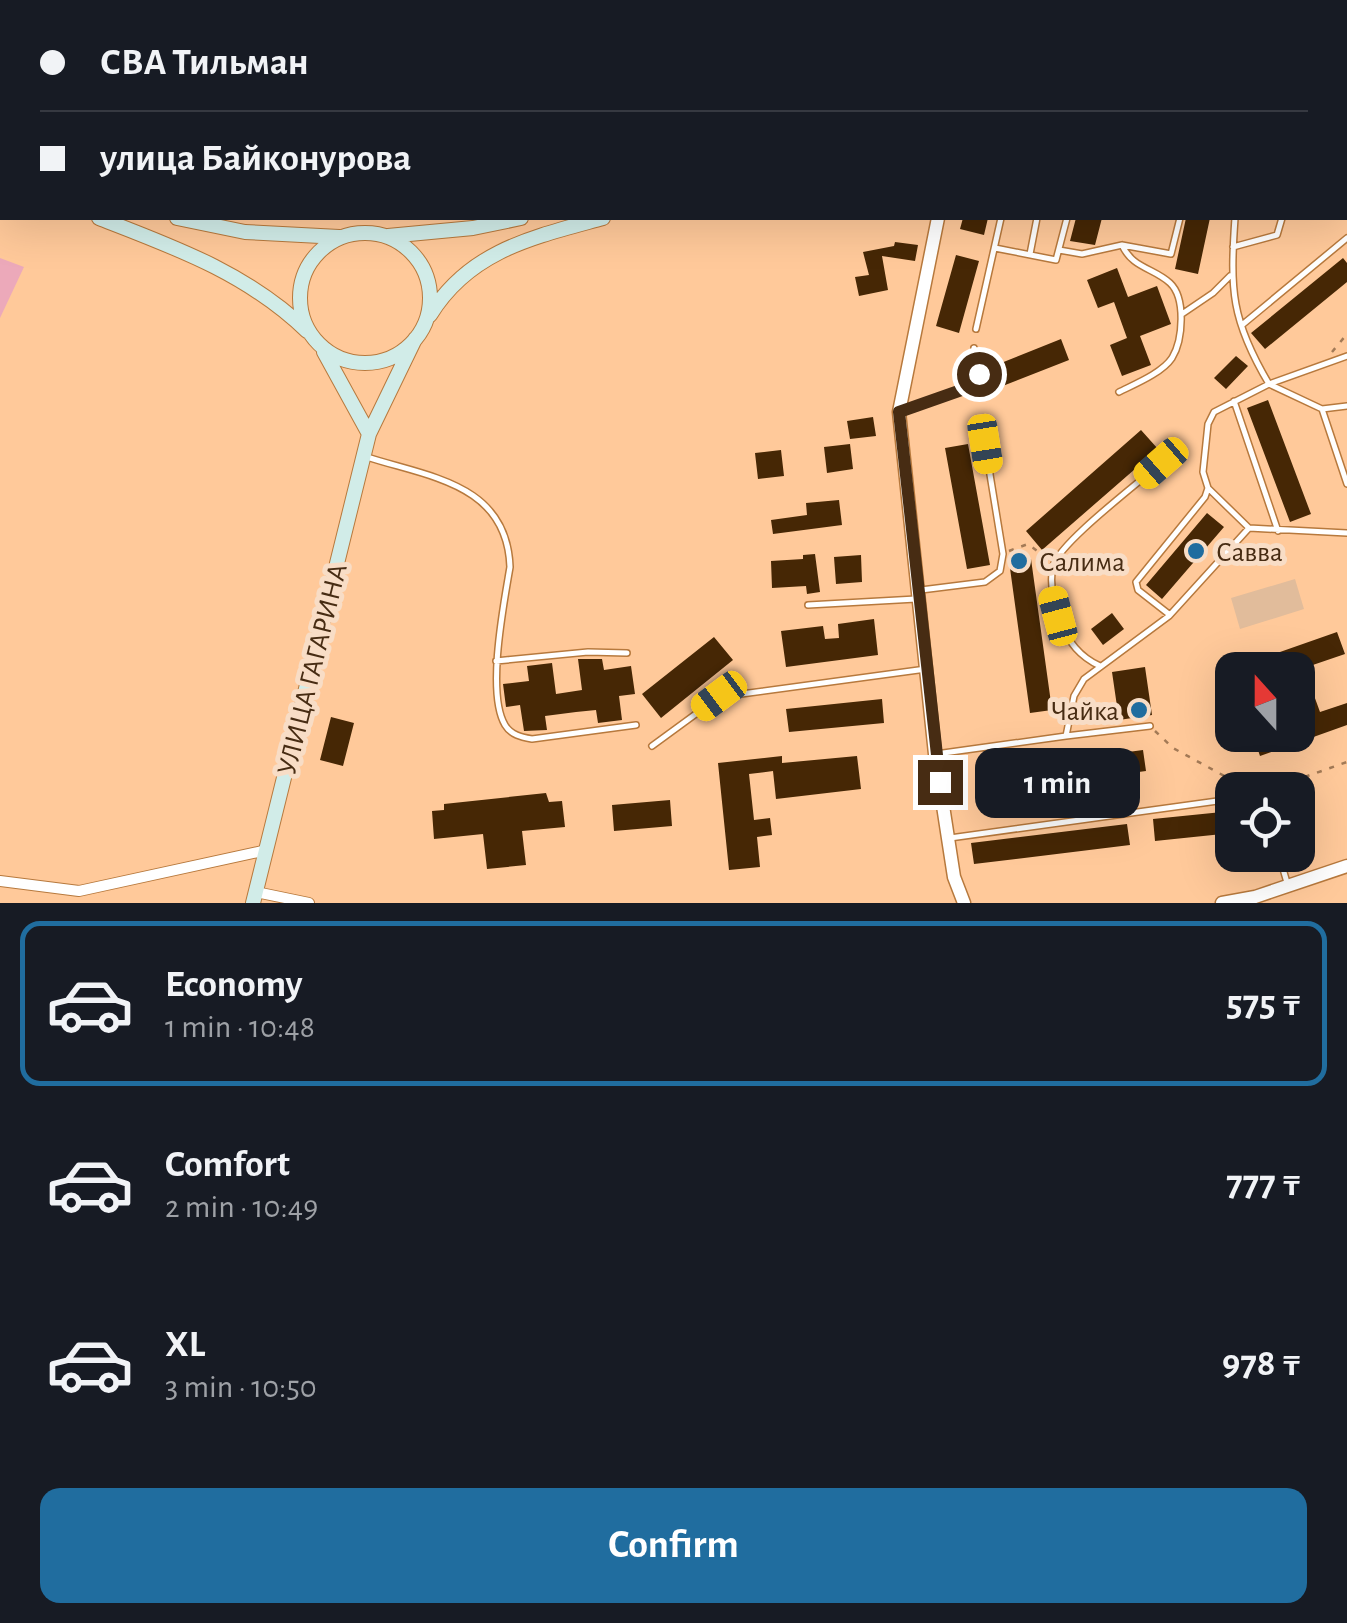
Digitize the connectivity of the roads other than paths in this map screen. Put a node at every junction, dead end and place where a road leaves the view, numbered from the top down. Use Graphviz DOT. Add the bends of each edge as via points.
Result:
graph roads {
  1 [pos="104,220"];
  2 [pos="187,220"];
  3 [pos="511,220"];
  4 [pos="596,220"];
  5 [pos="938,220"];
  6 [pos="1001,220"];
  7 [pos="1037,220"];
  8 [pos="1066,220"];
  9 [pos="1180,220"];
  10 [pos="1235,220"];
  11 [pos="1281,220"];
  12 [pos="386,236"];
  13 [pos="344,237"];
  14 [pos="1347,238"];
  15 [pos="1122,245"];
  16 [pos="1233,247"];
  17 [pos="995,248"];
  18 [pos="1058,250"];
  19 [pos="1030,255"];
  20 [pos="1230,275"];
  21 [pos="1182,314"];
  22 [pos="1240,326"];
  23 [pos="976,329"];
  24 [pos="419,333"];
  25 [pos="316,340"];
  26 [pos="974,348"];
  27 [pos="1347,356"];
  28 [pos="1269,384"];
  29 [pos="1119,392"];
  30 [pos="1234,401"];
  31 [pos="1347,406"];
  32 [pos="1322,409"];
  33 [pos="899,412"];
  34 [pos="369,434"];
  35 [pos="985,444"];
  36 [pos="364,456"];
  37 [pos="1161,463"];
  38 [pos="1347,484"];
  39 [pos="1208,488"];
  40 [pos="1250,528"];
  41 [pos="1278,531"];
  42 [pos="1347,533"];
  43 [pos="918,595"];
  44 [pos="808,604"];
  45 [pos="1170,614"];
  46 [pos="627,653"];
  47 [pos="496,661"];
  48 [pos="1100,666"];
  49 [pos="926,669"];
  50 [pos="636,726"];
  51 [pos="1150,726"];
  52 [pos="1066,736"];
  53 [pos="652,746"];
  54 [pos="936,754"];
  55 [pos="1215,801"];
  56 [pos="950,838"];
  57 [pos="267,850"];
  58 [pos="1347,866"];
  59 [pos="1283,872"];
  60 [pos="0,881"];
  61 [pos="1288,886"];
  62 [pos="254,897"];
  63 [pos="1231,902"];
  64 [pos="309,903"];
  65 [pos="964,903"];
  66 [pos="1222,903"];
  1 -- 25 [label="main road" via="240,278"];
  2 -- 13 [label="main road" via="245,232"];
  3 -- 12 [label="main road"];
  4 -- 24 [label="main road" via="513,244 474,268 448,290"];
  5 -- 33 [label="street"];
  6 -- 17 [label="lane"];
  7 -- 19 [label="lane"];
  8 -- 18 [label="lane"];
  9 -- 15 [label="lane" via="1171,254"];
  10 -- 16 [label="lane"];
  11 -- 16 [label="lane" via="1277,234"];
  12 -- 13 [label="main road"];
  12 -- 24 [label="main road" via="411,252 428,279"];
  13 -- 25 [label="main road" via="319,252 302,281 302,312"];
  14 -- 22 [label="lane"];
  15 -- 18 [label="lane" via="1082,254"];
  15 -- 21 [label="lane" via="1127,257 1170,282"];
  16 -- 20 [label="lane"];
  17 -- 19 [label="lane"];
  17 -- 23 [label="lane"];
  18 -- 19 [label="lane" via="1056,260"];
  20 -- 21 [label="lane"];
  20 -- 22 [label="lane"];
  21 -- 29 [label="lane" via="1172,358"];
  22 -- 28 [label="lane"];
  24 -- 25 [label="main road" via="403,350 373,362 344,359"];
  24 -- 34 [label="main road, УЛИЦА ГАГАРИНА"];
  25 -- 34 [label="main road"];
  26 -- 33 [label="lane" via="977,383"];
  27 -- 28 [label="lane"];
  28 -- 30 [label="lane"];
  28 -- 32 [label="lane"];
  30 -- 39 [label="lane" via="1214,412 1208,424"];
  30 -- 41 [label="lane"];
  31 -- 32 [label="lane"];
  32 -- 38 [label="lane"];
  33 -- 43 [label="street"];
  34 -- 36 [label="main road, УЛИЦА ГАГАРИНА"];
  35 -- 43 [label="lane" via="1000,571 986,582"];
  36 -- 47 [label="lane" via="458,484 501,529 510,567"];
  36 -- 57 [label="main road, УЛИЦА ГАГАРИНА"];
  37 -- 48 [label="lane" via="1054,564 1052,595 1064,630 1082,658"];
  39 -- 40 [label="lane"];
  39 -- 45 [label="lane" via="1136,582"];
  40 -- 41 [label="lane"];
  40 -- 45 [label="lane"];
  41 -- 42 [label="lane"];
  43 -- 44 [label="lane"];
  43 -- 49 [label="street"];
  45 -- 48 [label="lane"];
  46 -- 47 [label="lane"];
  47 -- 50 [label="lane" via="503,722 518,736"];
  48 -- 52 [label="lane" via="1074,696"];
  49 -- 53 [label="lane" via="719,696"];
  49 -- 54 [label="street"];
  51 -- 52 [label="lane"];
  52 -- 54 [label="lane"];
  54 -- 56 [label="street"];
  55 -- 56 [label="lane"];
  56 -- 65 [label="street"];
  57 -- 60 [label="street" via="79,890"];
  57 -- 62 [label="main road, УЛИЦА ГАГАРИНА"];
  58 -- 61 [label="street"];
  59 -- 61 [label="lane"];
  61 -- 63 [label="street"];
  62 -- 64 [label="street"];
  63 -- 66 [label="street"];
}
